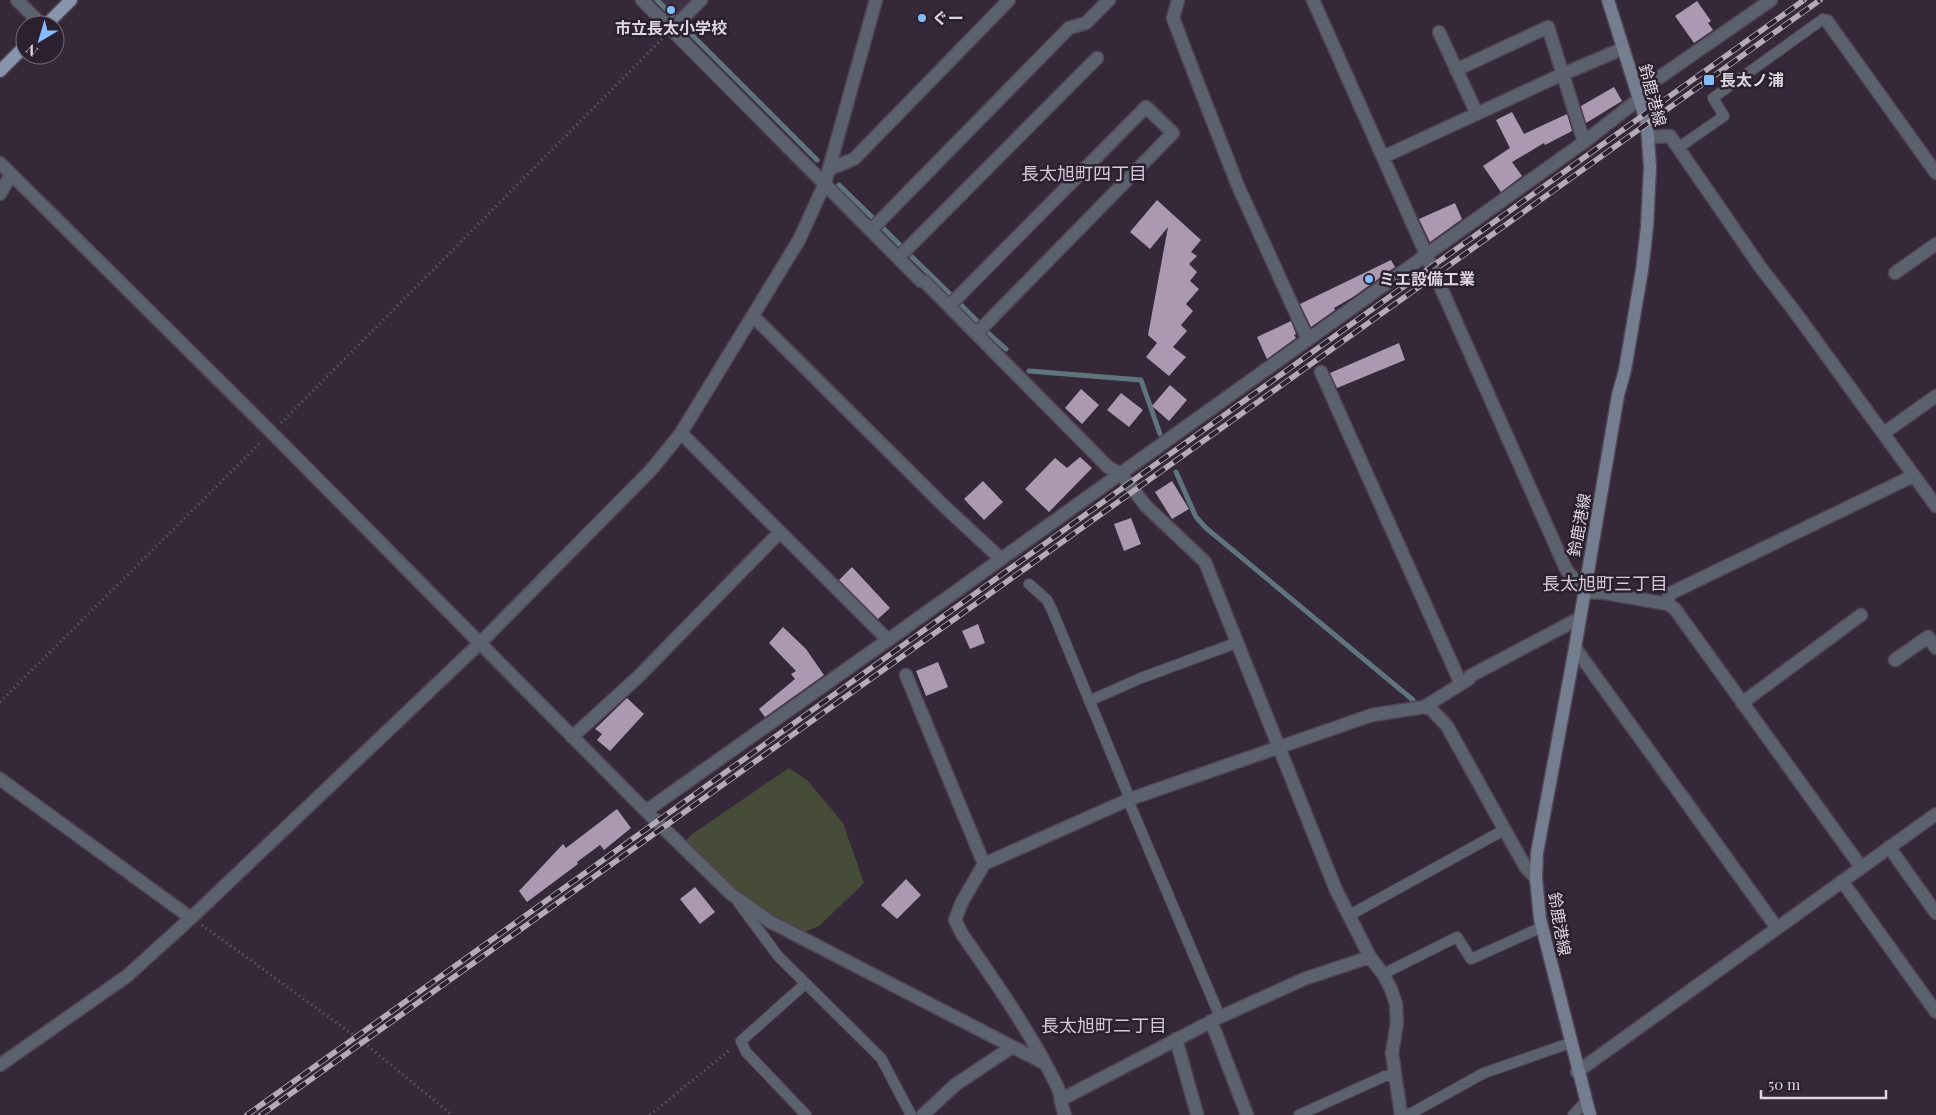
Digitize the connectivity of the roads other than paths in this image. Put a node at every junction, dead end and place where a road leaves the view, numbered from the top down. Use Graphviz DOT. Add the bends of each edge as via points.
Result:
graph roads {
  1 [pos="18,0"];
  2 [pos="72,0"];
  3 [pos="642,0"];
  4 [pos="701,0"];
  5 [pos="876,0"];
  6 [pos="1009,0"];
  7 [pos="1109,0"];
  8 [pos="1178,0"];
  9 [pos="1313,0"];
  10 [pos="1608,0"];
  11 [pos="1771,0"];
  12 [pos="32,15"];
  13 [pos="56,15"];
  14 [pos="1827,21"];
  15 [pos="672,30"];
  16 [pos="1439,32"];
  17 [pos="1622,49"];
  18 [pos="15,56"];
  19 [pos="1098,58"];
  20 [pos="1456,70"];
  21 [pos="0,71"];
  22 [pos="1562,74"];
  23 [pos="1638,96"];
  24 [pos="1478,114"];
  25 [pos="1648,137"];
  26 [pos="1584,142"];
  27 [pos="1678,148"];
  28 [pos="1383,158"];
  29 [pos="0,163"];
  30 [pos="829,169"];
  31 [pos="1936,173"];
  32 [pos="11,174"];
  33 [pos="825,183"];
  34 [pos="0,194"];
  35 [pos="872,229"];
  36 [pos="1936,244"];
  37 [pos="1426,254"];
  38 [pos="899,257"];
  39 [pos="1895,273"];
  40 [pos="949,306"];
  41 [pos="754,316"];
  42 [pos="977,333"];
  43 [pos="1308,340"];
  44 [pos="1321,372"];
  45 [pos="1936,396"];
  46 [pos="681,433"];
  47 [pos="1884,433"];
  48 [pos="1121,474"];
  49 [pos="1913,476"];
  50 [pos="1935,503"];
  51 [pos="780,532"];
  52 [pos="1000,559"];
  53 [pos="1030,584"];
  54 [pos="1584,592"];
  55 [pos="1668,604"];
  56 [pos="1861,615"];
  57 [pos="1580,618"];
  58 [pos="888,640"];
  59 [pos="480,643"];
  60 [pos="1236,643"];
  61 [pos="1575,648"];
  62 [pos="1936,648"];
  63 [pos="1895,660"];
  64 [pos="906,675"];
  65 [pos="1461,684"];
  66 [pos="1089,701"];
  67 [pos="1742,703"];
  68 [pos="1424,707"];
  69 [pos="572,737"];
  70 [pos="1279,746"];
  71 [pos="0,779"];
  72 [pos="1129,800"];
  73 [pos="646,811"];
  74 [pos="1936,814"];
  75 [pos="1504,830"];
  76 [pos="1889,847"];
  77 [pos="984,864"];
  78 [pos="1861,867"];
  79 [pos="1536,878"];
  80 [pos="1842,880"];
  81 [pos="736,899"];
  82 [pos="1936,913"];
  83 [pos="1348,916"];
  84 [pos="191,918"];
  85 [pos="1542,927"];
  86 [pos="1777,928"];
  87 [pos="1370,957"];
  88 [pos="1383,974"];
  89 [pos="805,984"];
  90 [pos="1936,1012"];
  91 [pos="1216,1019"];
  92 [pos="1176,1039"];
  93 [pos="1570,1043"];
  94 [pos="1012,1047"];
  95 [pos="1044,1063"];
  96 [pos="0,1065"];
  97 [pos="1577,1072"];
  98 [pos="1395,1076"];
  99 [pos="1062,1099"];
  100 [pos="1585,1102"];
  101 [pos="1197,1114"];
  102 [pos="806,1115"];
  103 [pos="910,1115"];
  104 [pos="923,1115"];
  105 [pos="1065,1115"];
  106 [pos="1247,1115"];
  107 [pos="1299,1115"];
  108 [pos="1402,1115"];
  109 [pos="1408,1115"];
  110 [pos="1572,1115"];
  111 [pos="1590,1115"];
  1 -- 12 [label="street"];
  2 -- 13 [label="main road"];
  3 -- 15 [label="street"];
  4 -- 15 [label="street"];
  5 -- 30 [label="street"];
  6 -- 30 [label="street" via="854,159"];
  7 -- 35 [label="street" via="1086,24 1069,28"];
  8 -- 43 [label="street" via="1173,18 1197,81 1238,186"];
  9 -- 28 [label="street"];
  10 -- 17 [label="main road, 鈴鹿港線"];
  11 -- 23 [label="street"];
  14 -- 27 [label="lane" via="1823,19 1713,98 1724,116"];
  14 -- 31 [label="street"];
  15 -- 33 [label="street"];
  16 -- 20 [label="street"];
  17 -- 22 [label="street"];
  17 -- 23 [label="main road, 鈴鹿港線"];
  18 -- 21 [label="main road"];
  19 -- 38 [label="street"];
  20 -- 22 [label="street" via="1548,27"];
  20 -- 24 [label="street"];
  22 -- 24 [label="street"];
  22 -- 26 [label="street"];
  23 -- 25 [label="main road, 鈴鹿港線"];
  23 -- 26 [label="street"];
  24 -- 28 [label="street"];
  25 -- 27 [label="street" via="1670,136"];
  25 -- 54 [label="main road, 鈴鹿港線" via="1650,189 1642,270"];
  26 -- 37 [label="street"];
  27 -- 47 [label="street" via="1761,268"];
  28 -- 37 [label="street"];
  29 -- 32 [label="street"];
  30 -- 33 [label="street"];
  32 -- 34 [label="street"];
  32 -- 59 [label="street"];
  33 -- 35 [label="street"];
  33 -- 41 [label="street" via="799,240"];
  35 -- 38 [label="street"];
  36 -- 39 [label="street"];
  37 -- 43 [label="street"];
  37 -- 54 [label="street" via="1566,569"];
  38 -- 40 [label="street"];
  40 -- 42 [label="street"];
  40 -- 42 [label="street" via="1146,107 1153,113 1173,133"];
  41 -- 46 [label="street"];
  41 -- 52 [label="street"];
  42 -- 48 [label="street" via="1108,467"];
  43 -- 48 [label="street"];
  44 -- 65 [label="street"];
  45 -- 47 [label="street"];
  46 -- 51 [label="street"];
  46 -- 59 [label="street" via="651,470"];
  47 -- 49 [label="street"];
  48 -- 52 [label="street"];
  48 -- 60 [label="street" via="1146,506 1205,562"];
  49 -- 50 [label="street"];
  49 -- 55 [label="street" via="1669,594"];
  51 -- 58 [label="street"];
  51 -- 69 [label="street" via="638,677"];
  52 -- 58 [label="street"];
  53 -- 66 [label="lane" via="1047,600"];
  54 -- 55 [label="street"];
  54 -- 57 [label="main road, 鈴鹿港線"];
  55 -- 67 [label="street" via="1675,609"];
  56 -- 67 [label="street"];
  57 -- 61 [label="main road, 鈴鹿港線"];
  57 -- 65 [label="street" via="1470,676"];
  58 -- 73 [label="street"];
  59 -- 69 [label="street"];
  59 -- 84 [label="street"];
  60 -- 66 [label="lane"];
  60 -- 70 [label="street"];
  61 -- 79 [label="main road, 鈴鹿港線" via="1546,798"];
  61 -- 86 [label="street"];
  62 -- 63 [label="street" via="1928,637"];
  64 -- 77 [label="street"];
  65 -- 68 [label="street"];
  66 -- 72 [label="lane"];
  67 -- 78 [label="street"];
  68 -- 70 [label="street" via="1372,715"];
  68 -- 75 [label="street" via="1447,726"];
  69 -- 73 [label="street"];
  70 -- 72 [label="street"];
  70 -- 83 [label="street" via="1316,845"];
  71 -- 84 [label="street"];
  72 -- 77 [label="street"];
  72 -- 91 [label="lane"];
  73 -- 81 [label="street"];
  74 -- 76 [label="street"];
  75 -- 79 [label="street" via="1526,868"];
  75 -- 83 [label="lane"];
  76 -- 78 [label="street"];
  76 -- 82 [label="street"];
  77 -- 95 [label="street" via="955,920"];
  78 -- 80 [label="street"];
  79 -- 85 [label="main road, 鈴鹿港線"];
  80 -- 86 [label="street"];
  80 -- 90 [label="street"];
  81 -- 89 [label="lane" via="778,956"];
  81 -- 94 [label="street" via="769,921"];
  83 -- 87 [label="street"];
  84 -- 96 [label="street" via="127,976"];
  85 -- 88 [label="lane" via="1471,959 1457,937"];
  85 -- 93 [label="main road, 鈴鹿港線"];
  86 -- 97 [label="street"];
  87 -- 88 [label="street"];
  87 -- 91 [label="street" via="1304,980"];
  88 -- 98 [label="street" via="1396,1004 1392,1053"];
  89 -- 102 [label="lane" via="742,1041 746,1052"];
  89 -- 103 [label="lane" via="881,1058"];
  91 -- 92 [label="street"];
  91 -- 106 [label="street"];
  92 -- 99 [label="street"];
  92 -- 101 [label="street"];
  93 -- 97 [label="main road, 鈴鹿港線"];
  93 -- 109 [label="lane" via="1484,1073"];
  94 -- 95 [label="street"];
  94 -- 104 [label="street" via="955,1084"];
  95 -- 99 [label="street"];
  97 -- 100 [label="main road, 鈴鹿港線"];
  98 -- 107 [label="lane" via="1385,1076"];
  98 -- 108 [label="street"];
  99 -- 105 [label="street"];
  100 -- 110 [label="lane"];
  100 -- 111 [label="main road, 鈴鹿港線"];
}
